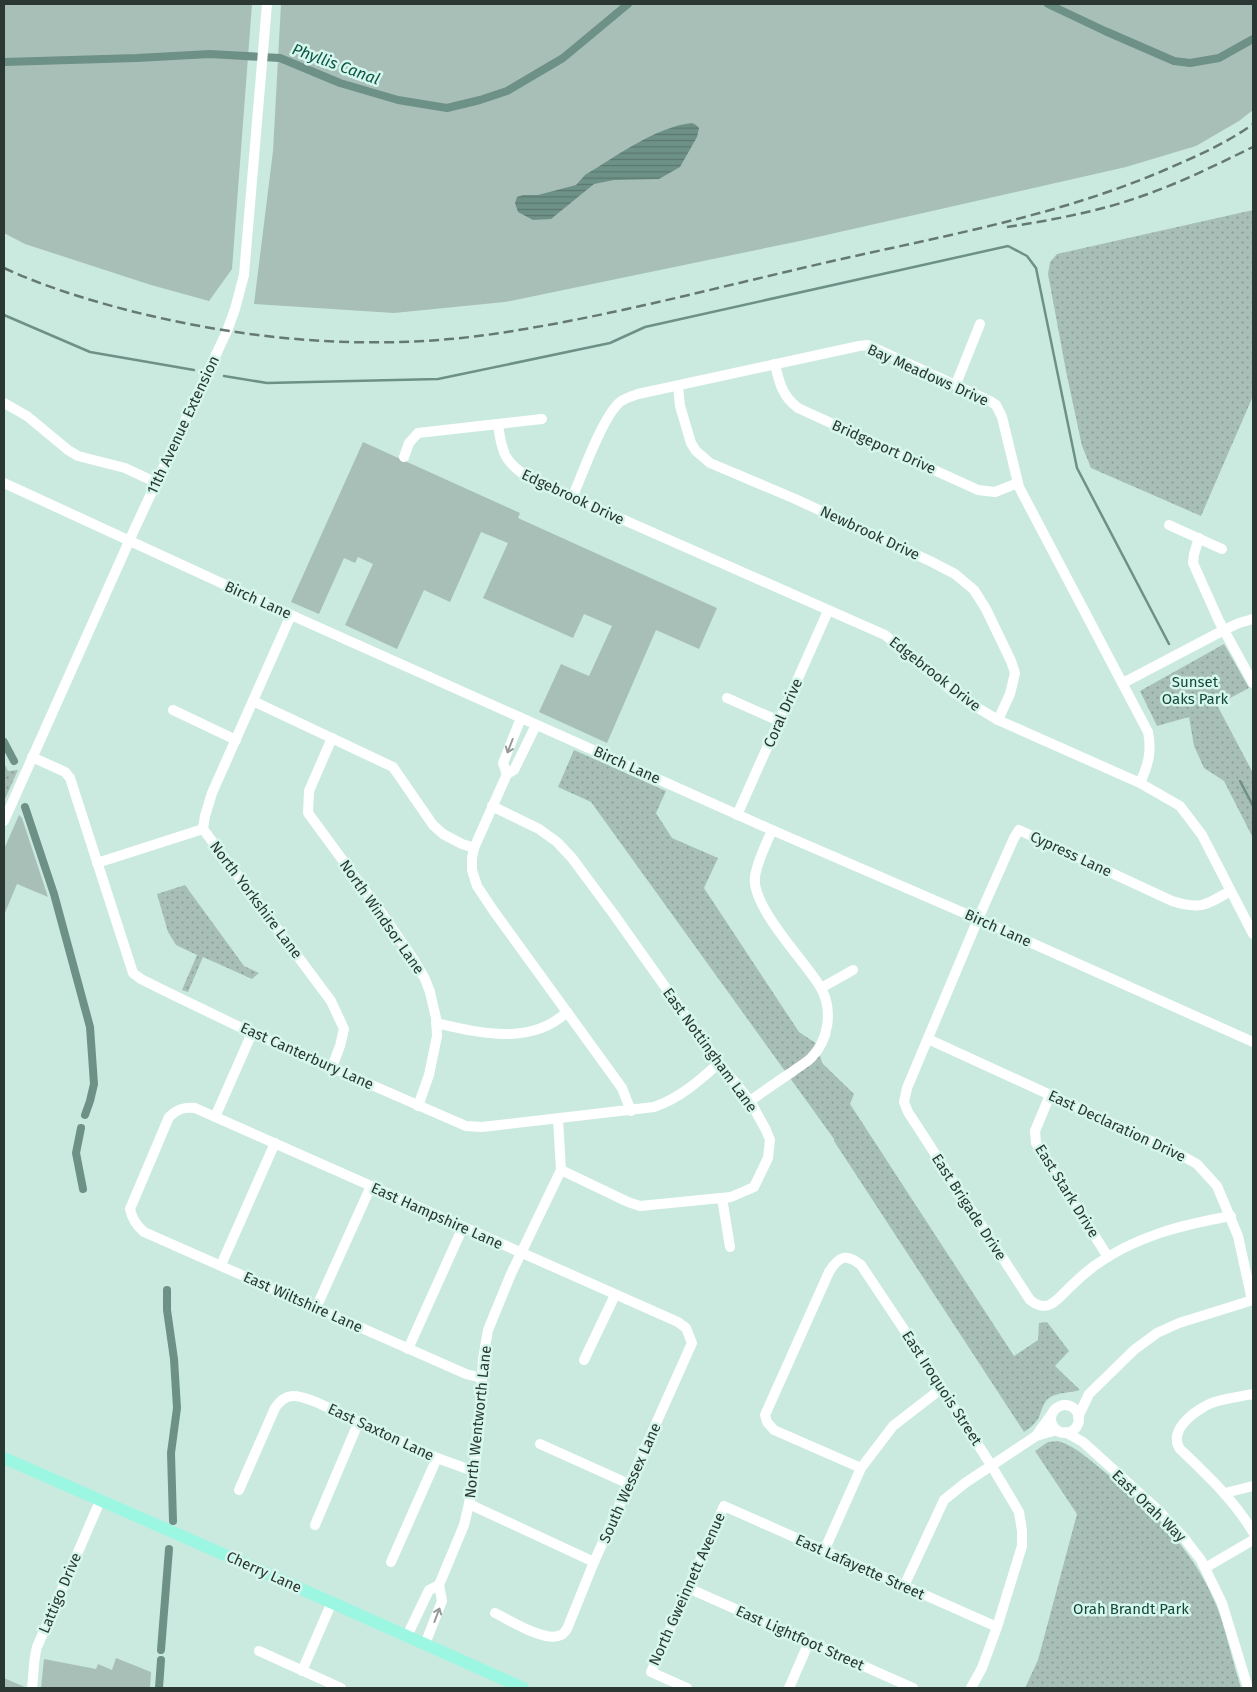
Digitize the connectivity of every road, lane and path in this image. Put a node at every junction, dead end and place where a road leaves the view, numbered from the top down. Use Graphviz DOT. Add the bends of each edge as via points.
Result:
graph roads {
  1 [pos="267,4"];
  2 [pos="980,324"];
  3 [pos="776,364"];
  4 [pos="956,384"];
  5 [pos="678,386"];
  6 [pos="4,403"];
  7 [pos="542,419"];
  8 [pos="498,425"];
  9 [pos="404,457"];
  10 [pos="4,483"];
  11 [pos="157,483"];
  12 [pos="1018,483"];
  13 [pos="572,498"];
  14 [pos="1169,525"];
  15 [pos="1199,538"];
  16 [pos="129,541"];
  17 [pos="1222,548"];
  18 [pos="828,611"];
  19 [pos="291,615"];
  20 [pos="1253,619"];
  21 [pos="1224,630"];
  22 [pos="1123,683"];
  23 [pos="1253,683"];
  24 [pos="727,698"];
  25 [pos="253,701"];
  26 [pos="173,710"];
  27 [pos="520,718"];
  28 [pos="998,720"];
  29 [pos="779,721"];
  30 [pos="536,724"];
  31 [pos="332,738"];
  32 [pos="236,740"];
  33 [pos="32,757"];
  34 [pos="507,774"];
  35 [pos="1140,783"];
  36 [pos="492,806"];
  37 [pos="738,815"];
  38 [pos="4,821"];
  39 [pos="203,829"];
  40 [pos="772,830"];
  41 [pos="474,848"];
  42 [pos="97,863"];
  43 [pos="1230,891"];
  44 [pos="978,919"];
  45 [pos="1253,934"];
  46 [pos="853,970"];
  47 [pos="821,988"];
  48 [pos="568,1012"];
  49 [pos="436,1023"];
  50 [pos="252,1032"];
  51 [pos="928,1039"];
  52 [pos="1253,1042"];
  53 [pos="719,1063"];
  54 [pos="332,1067"];
  55 [pos="1050,1095"];
  56 [pos="750,1101"];
  57 [pos="904,1102"];
  58 [pos="418,1106"];
  59 [pos="631,1111"];
  60 [pos="215,1116"];
  61 [pos="558,1119"];
  62 [pos="275,1143"];
  63 [pos="561,1170"];
  64 [pos="370,1186"];
  65 [pos="722,1198"];
  66 [pos="131,1216"];
  67 [pos="1231,1216"];
  68 [pos="463,1227"];
  69 [pos="730,1247"];
  70 [pos="521,1253"];
  71 [pos="1108,1257"];
  72 [pos="221,1265"];
  73 [pos="615,1294"];
  74 [pos="1253,1300"];
  75 [pos="316,1308"];
  76 [pos="687,1330"];
  77 [pos="408,1349"];
  78 [pos="584,1360"];
  79 [pos="482,1378"];
  80 [pos="942,1388"];
  81 [pos="1089,1394"];
  82 [pos="1253,1394"];
  83 [pos="1063,1405"];
  84 [pos="1051,1415"];
  85 [pos="1078,1420"];
  86 [pos="359,1421"];
  87 [pos="1061,1431"];
  88 [pos="1036,1436"];
  89 [pos="1083,1442"];
  90 [pos="540,1444"];
  91 [pos="4,1458"];
  92 [pos="437,1458"];
  93 [pos="991,1465"];
  94 [pos="862,1468"];
  95 [pos="474,1471"];
  96 [pos="629,1484"];
  97 [pos="1253,1486"];
  98 [pos="238,1490"];
  99 [pos="1225,1493"];
  100 [pos="100,1501"];
  101 [pos="469,1504"];
  102 [pos="724,1506"];
  103 [pos="315,1525"];
  104 [pos="1253,1532"];
  105 [pos="1253,1540"];
  106 [pos="824,1551"];
  107 [pos="391,1562"];
  108 [pos="594,1562"];
  109 [pos="1205,1568"];
  110 [pos="439,1585"];
  111 [pos="904,1586"];
  112 [pos="688,1588"];
  113 [pos="332,1602"];
  114 [pos="495,1613"];
  115 [pos="997,1627"];
  116 [pos="407,1636"];
  117 [pos="809,1642"];
  118 [pos="425,1644"];
  119 [pos="258,1651"];
  120 [pos="302,1671"];
  121 [pos="32,1688"];
  122 [pos="341,1688"];
  123 [pos="523,1688"];
  124 [pos="687,1688"];
  125 [pos="788,1688"];
  126 [pos="913,1688"];
  127 [pos="971,1688"];
  128 [pos="1248,1688"];
  1 -- 11 [label="street, 11th Avenue Extension" via="240,293"];
  2 -- 4 [label="street"];
  3 -- 4 [label="street, Bay Meadows Drive" via="868,345"];
  3 -- 5 [label="street, Bay Meadows Drive"];
  3 -- 12 [label="street, Bridgeport Drive" via="780,388 798,408 978,490 995,492"];
  4 -- 12 [label="street, Bay Meadows Drive" via="996,405 1008,438"];
  5 -- 13 [label="street, Bay Meadows Drive" via="638,394 615,406"];
  5 -- 28 [label="street, Newbrook Drive" via="691,443 710,463 930,561 955,574 974,590 1015,673"];
  6 -- 11 [label="street" via="27,416 78,456 125,468"];
  7 -- 8 [label="street"];
  8 -- 9 [label="street" via="418,433 409,443"];
  8 -- 13 [label="street, Edgebrook Drive" via="506,458 512,467"];
  10 -- 16 [label="street, Birch Lane"];
  11 -- 16 [label="street, 11th Avenue Extension"];
  12 -- 22 [label="street, Bay Meadows Drive"];
  13 -- 18 [label="street, Edgebrook Drive"];
  14 -- 15 [label="street"];
  15 -- 17 [label="street"];
  15 -- 21 [label="street" via="1193,563"];
  16 -- 19 [label="street, Birch Lane"];
  16 -- 33 [label="street, 11th Avenue Extension"];
  18 -- 28 [label="street, Edgebrook Drive" via="885,635 952,691"];
  18 -- 29 [label="street, Coral Drive"];
  19 -- 25 [label="street, North Yorkshire Lane"];
  19 -- 27 [label="street, Birch Lane"];
  20 -- 21 [label="street"];
  21 -- 22 [label="street"];
  21 -- 23 [label="street"];
  22 -- 35 [label="street, Bay Meadows Drive" via="1148,732 1150,743 1150,755"];
  24 -- 29 [label="street"];
  25 -- 31 [label="street"];
  25 -- 32 [label="street, North Yorkshire Lane"];
  26 -- 32 [label="street"];
  27 -- 30 [label="street, Birch Lane"];
  27 -- 34 [label="street, one-way" via="503,763"];
  28 -- 35 [label="street, Edgebrook Drive"];
  29 -- 37 [label="street, Coral Drive"];
  30 -- 34 [label="street" via="514,770"];
  30 -- 37 [label="street, Birch Lane"];
  31 -- 41 [label="street" via="393,767 434,825 444,834"];
  31 -- 49 [label="street, North Windsor Lane" via="310,792 308,813 425,978"];
  32 -- 39 [label="street, North Yorkshire Lane" via="212,793"];
  33 -- 38 [label="street, 11th Avenue Extension"];
  33 -- 42 [label="street, East Canterbury Lane" via="65,772 70,778"];
  34 -- 36 [label="street"];
  35 -- 43 [label="street, Edgebrook Drive" via="1180,806 1188,815"];
  36 -- 41 [label="street"];
  36 -- 53 [label="street, East Nottingham Lane" via="539,830 572,858"];
  37 -- 40 [label="street, Birch Lane"];
  39 -- 42 [label="street"];
  39 -- 54 [label="street, North Yorkshire Lane" via="331,1001 344,1029"];
  40 -- 44 [label="street, Birch Lane"];
  40 -- 47 [label="street" via="754,878 755,887 767,913"];
  41 -- 48 [label="street" via="472,870 477,886"];
  42 -- 50 [label="street, East Canterbury Lane" via="133,973 164,992"];
  43 -- 44 [label="street, Cypress Lane" via="1199,907 1186,906 1019,830"];
  43 -- 45 [label="street, Edgebrook Drive"];
  44 -- 51 [label="street, Cypress Lane"];
  44 -- 52 [label="street, Birch Lane"];
  46 -- 47 [label="street"];
  47 -- 56 [label="street" via="828,1019 820,1047 811,1058"];
  48 -- 49 [label="street" via="545,1027 520,1033 476,1032"];
  48 -- 59 [label="street" via="622,1088"];
  49 -- 58 [label="street, North Windsor Lane" via="434,1054"];
  50 -- 54 [label="street, East Canterbury Lane"];
  50 -- 60 [label="street"];
  51 -- 55 [label="street, East Declaration Drive"];
  51 -- 57 [label="street, Cypress Lane"];
  53 -- 56 [label="street, East Nottingham Lane"];
  53 -- 59 [label="street, East Canterbury Lane" via="697,1084 670,1102"];
  54 -- 58 [label="street, East Canterbury Lane"];
  55 -- 67 [label="street, East Declaration Drive" via="1197,1164 1217,1186"];
  55 -- 71 [label="street, East Stark Drive" via="1035,1131 1036,1143"];
  56 -- 65 [label="street, East Nottingham Lane" via="770,1140 768,1158 754,1187"];
  57 -- 71 [label="street, East Brigade Drive" via="1030,1300 1041,1306 1053,1303"];
  58 -- 61 [label="street, East Canterbury Lane" via="466,1126"];
  59 -- 61 [label="street, East Canterbury Lane"];
  60 -- 62 [label="street, East Hampshire Lane"];
  60 -- 66 [label="street, East Hampshire Lane" via="185,1107 169,1117 130,1209"];
  61 -- 63 [label="street, North Wentworth Lane"];
  62 -- 64 [label="street, East Hampshire Lane"];
  62 -- 72 [label="street"];
  63 -- 65 [label="street, East Nottingham Lane" via="640,1206"];
  63 -- 70 [label="street, North Wentworth Lane"];
  64 -- 68 [label="street, East Hampshire Lane"];
  64 -- 75 [label="street"];
  65 -- 69 [label="street"];
  66 -- 72 [label="street, East Wiltshire Lane" via="144,1232"];
  67 -- 71 [label="street" via="1149,1236"];
  67 -- 74 [label="street, East Declaration Drive"];
  68 -- 70 [label="street, East Hampshire Lane"];
  68 -- 77 [label="street"];
  70 -- 73 [label="street, East Hampshire Lane"];
  70 -- 79 [label="street, North Wentworth Lane" via="488,1330"];
  72 -- 75 [label="street, East Wiltshire Lane"];
  73 -- 76 [label="street, East Hampshire Lane" via="678,1322"];
  73 -- 78 [label="street"];
  74 -- 81 [label="street" via="1157,1333 1134,1350"];
  75 -- 77 [label="street, East Wiltshire Lane"];
  76 -- 96 [label="street, South Wessex Lane" via="692,1343"];
  77 -- 79 [label="street, East Wiltshire Lane"];
  79 -- 95 [label="street, North Wentworth Lane"];
  80 -- 93 [label="street, East Iroquois Street"];
  80 -- 94 [label="street" via="893,1426"];
  80 -- 94 [label="street, East Iroquois Street" via="861,1266 854,1259 845,1257 835,1262 765,1415 774,1430"];
  81 -- 83 [label="street"];
  81 -- 85 [label="street"];
  82 -- 99 [label="street" via="1200,1408 1181,1426 1176,1438 1180,1449"];
  83 -- 84 [label="street" via="1055,1408"];
  83 -- 85 [label="street" via="1075,1409"];
  84 -- 87 [label="street" via="1052,1424"];
  84 -- 88 [label="street"];
  85 -- 87 [label="street" via="1072,1430"];
  85 -- 89 [label="street, East Orah Way"];
  86 -- 92 [label="street, East Saxton Lane"];
  86 -- 98 [label="street, East Saxton Lane" via="307,1399 287,1396 275,1408"];
  86 -- 103 [label="street"];
  87 -- 88 [label="street"];
  87 -- 89 [label="street, East Orah Way"];
  88 -- 93 [label="street"];
  89 -- 109 [label="street, East Orah Way" via="1158,1510 1184,1538"];
  90 -- 96 [label="street"];
  91 -- 100 [label="main road, Cherry Lane"];
  92 -- 95 [label="street, East Saxton Lane"];
  92 -- 107 [label="street"];
  93 -- 111 [label="street" via="944,1500"];
  93 -- 115 [label="street, East Iroquois Street" via="1019,1512 1022,1531 1022,1546"];
  94 -- 106 [label="street"];
  95 -- 101 [label="street, North Wentworth Lane"];
  96 -- 108 [label="street, South Wessex Lane"];
  97 -- 99 [label="street"];
  99 -- 104 [label="street"];
  100 -- 113 [label="main road, Cherry Lane"];
  100 -- 121 [label="street, Lattigo Drive" via="37,1646"];
  101 -- 108 [label="street"];
  101 -- 110 [label="street, North Wentworth Lane" via="464,1525"];
  102 -- 106 [label="street, East Lafayette Street"];
  102 -- 112 [label="street, North Gweinnett Avenue"];
  105 -- 109 [label="street"];
  106 -- 111 [label="street, East Lafayette Street"];
  108 -- 114 [label="street, South Wessex Lane" via="567,1629 561,1635 540,1635"];
  109 -- 128 [label="street, East Orah Way" via="1222,1603"];
  110 -- 116 [label="street, North Wentworth Lane" via="429,1590"];
  118 -- 110 [label="street, North Wentworth Lane, one-way" via="442,1601"];
  111 -- 115 [label="street, East Lafayette Street"];
  112 -- 117 [label="street, East Lightfoot Street"];
  112 -- 124 [label="street, North Gweinnett Avenue" via="650,1672"];
  113 -- 116 [label="main road, Cherry Lane"];
  113 -- 120 [label="street"];
  115 -- 127 [label="street"];
  116 -- 118 [label="main road, Cherry Lane"];
  117 -- 125 [label="street"];
  117 -- 126 [label="street, East Lightfoot Street"];
  118 -- 123 [label="main road, Cherry Lane"];
  119 -- 120 [label="street"];
  120 -- 122 [label="street"];
}
